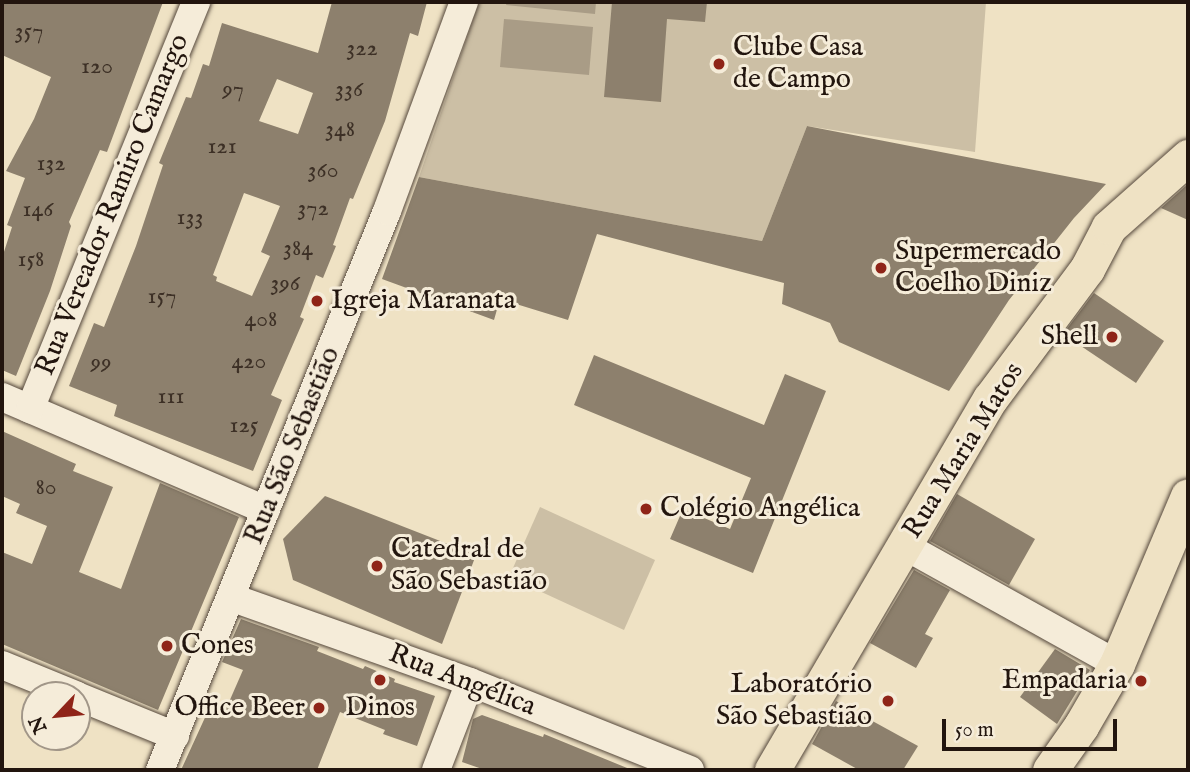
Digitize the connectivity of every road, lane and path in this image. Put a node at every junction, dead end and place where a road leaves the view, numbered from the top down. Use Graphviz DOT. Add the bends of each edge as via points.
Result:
graph roads {
  1 [pos="196,2"];
  2 [pos="464,2"];
  3 [pos="1188,157"];
  4 [pos="2,397"];
  5 [pos="30,409"];
  6 [pos="1188,496"];
  7 [pos="266,510"];
  8 [pos="905,546"];
  9 [pos="233,598"];
  10 [pos="1117,664"];
  11 [pos="2,665"];
  12 [pos="41,681"];
  13 [pos="470,682"];
  14 [pos="91,701"];
  15 [pos="175,736"];
  16 [pos="160,770"];
  17 [pos="436,770"];
  18 [pos="690,770"];
  19 [pos="772,770"];
  20 [pos="1050,770"];
  1 -- 5 [label="street, Rua Vereador Ramiro Camargo"];
  2 -- 7 [label="street, Rua São Sebastião" via="387,211"];
  3 -- 8 [label="main road, Rua Maria Matos" via="1109,227 1087,269 990,399"];
  4 -- 5 [label="street"];
  5 -- 7 [label="street"];
  6 -- 10 [label="main road"];
  7 -- 9 [label="street, Rua São Sebastião"];
  8 -- 10 [label="street"];
  8 -- 19 [label="main road, Rua Maria Matos"];
  9 -- 13 [label="street, Rua Angélica"];
  9 -- 15 [label="street, Rua São Sebastião"];
  10 -- 20 [label="main road"];
  11 -- 12 [label="street"];
  13 -- 17 [label="street"];
  13 -- 18 [label="street, Rua Angélica"];
  14 -- 15 [label="street"];
  15 -- 16 [label="street, Rua São Sebastião"];
}
